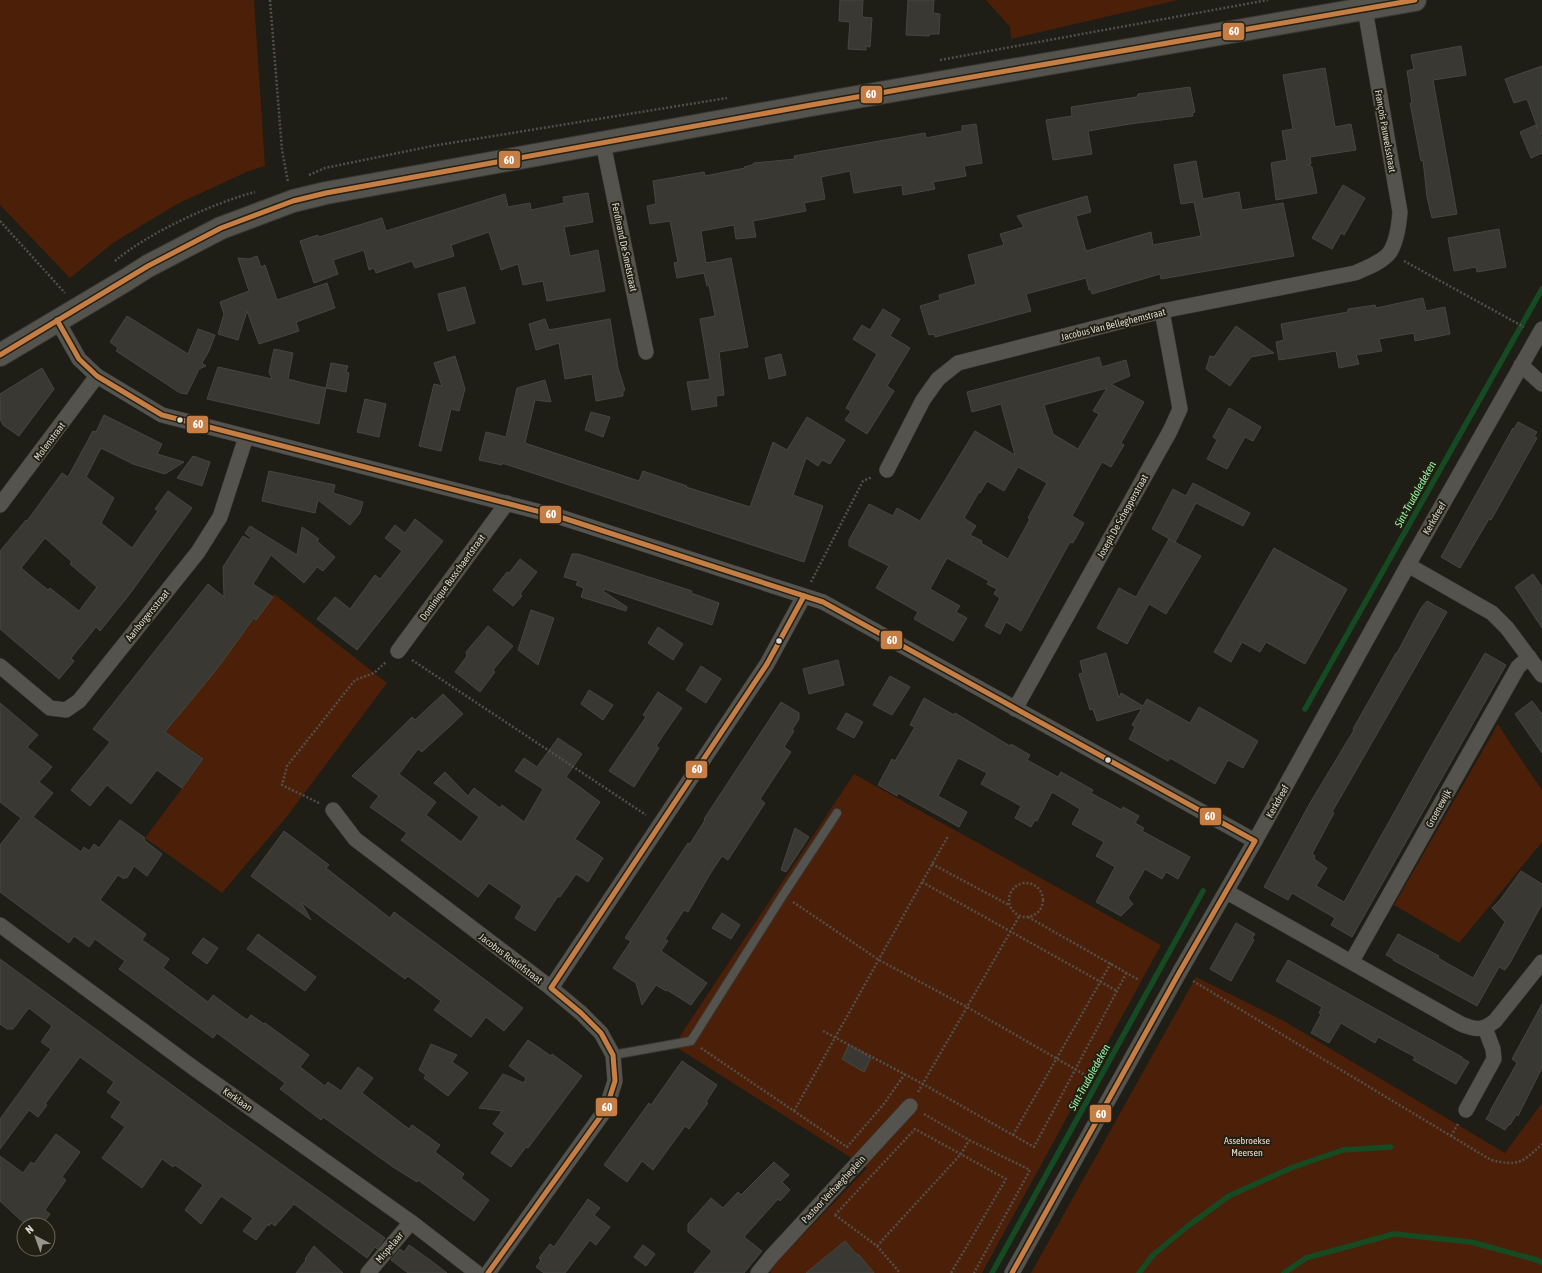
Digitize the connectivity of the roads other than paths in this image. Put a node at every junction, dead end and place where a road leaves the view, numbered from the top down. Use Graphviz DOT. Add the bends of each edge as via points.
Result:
graph roads {
  1 [pos="1415,0"];
  2 [pos="1365,9"];
  3 [pos="603,143"];
  4 [pos="1390,252"];
  5 [pos="1162,311"];
  6 [pos="57,320"];
  7 [pos="1535,329"];
  8 [pos="646,352"];
  9 [pos="0,355"];
  10 [pos="1521,366"];
  11 [pos="97,376"];
  12 [pos="1542,384"];
  13 [pos="246,437"];
  14 [pos="887,470"];
  15 [pos="507,503"];
  16 [pos="0,505"];
  17 [pos="1408,565"];
  18 [pos="804,596"];
  19 [pos="398,651"];
  20 [pos="1529,657"];
  21 [pos="0,666"];
  22 [pos="1542,675"];
  23 [pos="1015,709"];
  24 [pos="333,810"];
  25 [pos="837,813"];
  26 [pos="1255,841"];
  27 [pos="1227,892"];
  28 [pos="0,925"];
  29 [pos="1352,961"];
  30 [pos="1542,962"];
  31 [pos="551,988"];
  32 [pos="1485,1028"];
  33 [pos="613,1055"];
  34 [pos="910,1106"];
  35 [pos="1466,1110"];
  36 [pos="411,1222"];
  37 [pos="368,1273"];
  38 [pos="477,1273"];
  39 [pos="488,1273"];
  40 [pos="758,1273"];
  41 [pos="1012,1273"];
  1 -- 2 [label="main road"];
  2 -- 3 [label="main road"];
  2 -- 4 [label="street, François Pauwelsstraat" via="1400,212 1399,229"];
  3 -- 6 [label="main road" via="293,201 221,228 148,266"];
  3 -- 8 [label="street, Ferdinand De Smetstraat"];
  4 -- 5 [label="street, Jacobus Van Belleghemstraat" via="1374,265 1355,273"];
  5 -- 14 [label="street, Jacobus Van Belleghemstraat" via="958,363 938,379 924,400"];
  5 -- 23 [label="street, Joseph De Schepperstraat" via="1180,409"];
  6 -- 9 [label="main road"];
  6 -- 11 [label="street" via="79,359"];
  7 -- 10 [label="street, Kerkdreef"];
  10 -- 12 [label="street"];
  10 -- 17 [label="street, Kerkdreef"];
  11 -- 13 [label="street" via="162,414"];
  11 -- 16 [label="street, Molenstraat"];
  13 -- 15 [label="street"];
  13 -- 21 [label="street, Aanborgersstraat" via="220,517 198,552 79,701 66,710 50,708"];
  15 -- 18 [label="street" via="560,517"];
  15 -- 19 [label="street, Dominique Busschaertstraat"];
  17 -- 20 [label="street" via="1492,612"];
  17 -- 26 [label="street, Kerkdreef"];
  18 -- 23 [label="street" via="824,602"];
  18 -- 31 [label="street" via="767,664"];
  20 -- 22 [label="street"];
  20 -- 29 [label="street, Groenewijk" via="1518,667"];
  23 -- 26 [label="street"];
  24 -- 31 [label="street, Jacobus Roelofstraat" via="355,839"];
  25 -- 33 [label="lane" via="691,1041"];
  26 -- 27 [label="street, Kerkdreef"];
  27 -- 29 [label="street"];
  27 -- 41 [label="street, Kerkdreef"];
  28 -- 36 [label="street, Kerklaan" via="195,1069"];
  29 -- 32 [label="street" via="1461,1024"];
  30 -- 32 [label="street" via="1495,1021"];
  31 -- 33 [label="street, Jacobus Roelofstraat" via="601,1033"];
  32 -- 35 [label="street" via="1494,1059"];
  33 -- 39 [label="street, Jacobus Roelofstraat" via="615,1081 606,1109"];
  34 -- 40 [label="street, Pastoor Verhaegheplein"];
  36 -- 37 [label="street, Mispelaar"];
  36 -- 38 [label="street, Kerklaan"];
}
